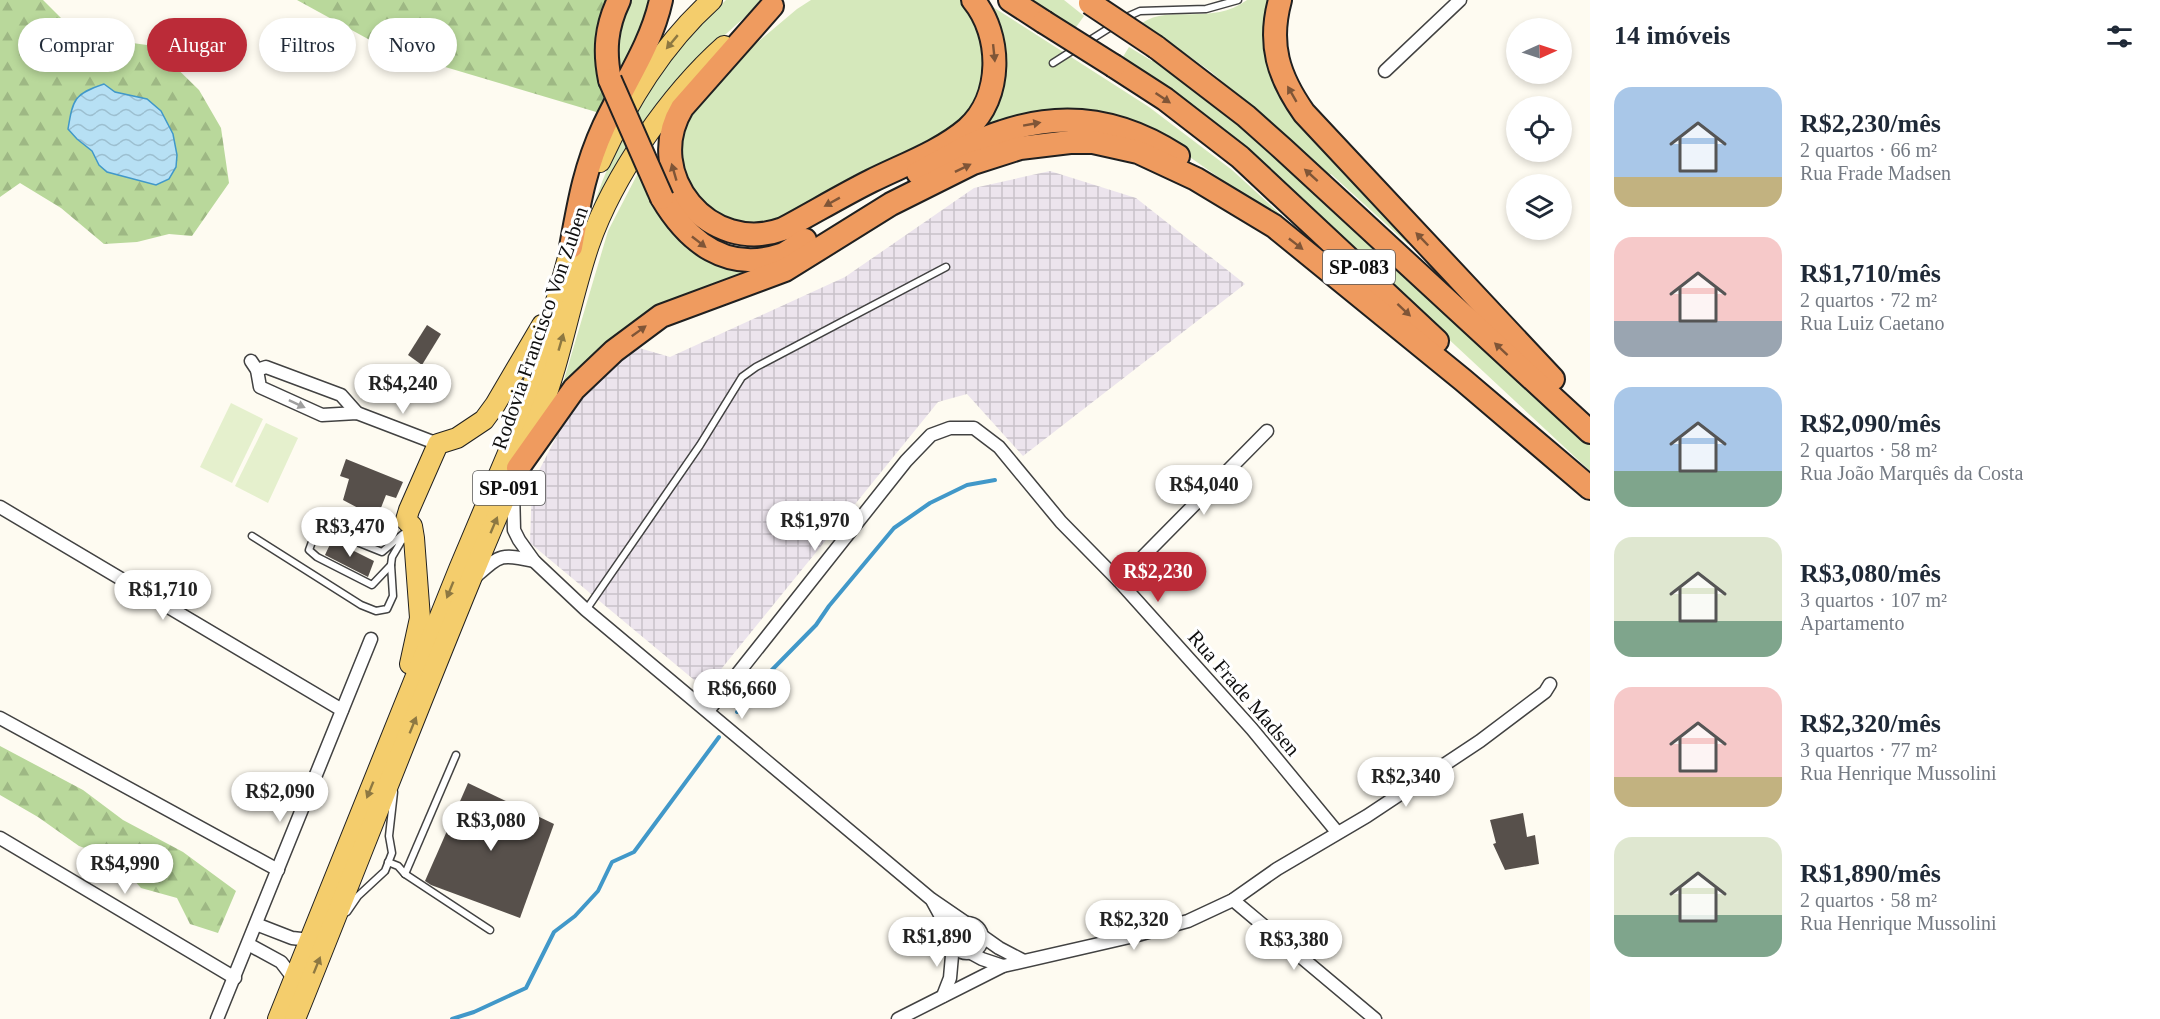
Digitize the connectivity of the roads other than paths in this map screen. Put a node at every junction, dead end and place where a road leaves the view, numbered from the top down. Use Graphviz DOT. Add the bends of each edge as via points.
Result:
graph roads {
  1 [pos="619,0"];
  2 [pos="661,0"];
  3 [pos="712,0"];
  4 [pos="973,0"];
  5 [pos="1010,0"];
  6 [pos="1238,0"];
  7 [pos="1280,0"];
  8 [pos="1460,0"];
  9 [pos="1088,2"];
  10 [pos="777,3"];
  11 [pos="1053,63"];
  12 [pos="1385,71"];
  13 [pos="1274,226"];
  14 [pos="571,247"];
  15 [pos="946,267"];
  16 [pos="558,293"];
  17 [pos="357,413"];
  18 [pos="1590,420"];
  19 [pos="1267,431"];
  20 [pos="1590,432"];
  21 [pos="438,444"];
  22 [pos="515,474"];
  23 [pos="1590,486"];
  24 [pos="0,507"];
  25 [pos="252,536"];
  26 [pos="413,539"];
  27 [pos="534,561"];
  28 [pos="391,565"];
  29 [pos="471,580"];
  30 [pos="1119,581"];
  31 [pos="586,610"];
  32 [pos="371,639"];
  33 [pos="1550,684"];
  34 [pos="342,710"];
  35 [pos="708,711"];
  36 [pos="0,718"];
  37 [pos="456,755"];
  38 [pos="392,756"];
  39 [pos="1337,832"];
  40 [pos="0,838"];
  41 [pos="388,862"];
  42 [pos="278,870"];
  43 [pos="405,874"];
  44 [pos="931,899"];
  45 [pos="1233,900"];
  46 [pos="966,923"];
  47 [pos="256,924"];
  48 [pos="490,930"];
  49 [pos="982,936"];
  50 [pos="319,938"];
  51 [pos="952,941"];
  52 [pos="248,944"];
  53 [pos="971,953"];
  54 [pos="982,959"];
  55 [pos="1022,960"];
  56 [pos="1003,966"];
  57 [pos="235,978"];
  58 [pos="294,979"];
  59 [pos="967,985"];
  60 [pos="943,996"];
  61 [pos="217,1019"];
  62 [pos="278,1019"];
  63 [pos="295,1019"];
  64 [pos="898,1019"];
  65 [pos="1375,1019"];
  1 -- 13 [label="highway, one-way, bridge" via="606,38 610,80 675,219 703,246 725,256 762,260 783,254 863,202 1000,132 1028,124 1076,120 1101,122 1150,140 1227,189"];
  2 -- 14 [label="highway" via="654,26 593,151"];
  3 -- 14 [label="main road, Rodovia Francisco Von Zuben / SP-091, one-way" via="661,56 637,91 600,162"];
  4 -- 10 [label="highway, one-way" via="989,29 995,63 987,99 967,129 783,228 772,233 749,234 715,225 693,208 673,171 670,138 682,108"];
  5 -- 23 [label="highway, SP-083, one-way, bridge" via="1165,99 1240,157"];
  6 -- 11 [label="lane" via="1206,9 1131,14"];
  18 -- 7 [label="highway, one-way" via="1292,97 1276,55 1274,32"];
  8 -- 12 [label="street"];
  20 -- 9 [label="highway, SP-083, one-way, bridge" via="1246,116 1156,47"];
  22 -- 10 [label="main road, Rodovia Francisco Von Zuben / SP-091, one-way" via="541,412 590,244 614,189 677,95 717,53"];
  22 -- 13 [label="highway, one-way" via="574,389 614,351 661,316 785,270 891,204 996,155 1037,144 1070,142 1093,142 1138,152 1196,179"];
  13 -- 23 [label="highway, one-way"];
  14 -- 16 [label="main road, Rodovia Francisco Von Zuben / SP-091"];
  15 -- 31 [label="lane" via="742,377"];
  16 -- 21 [label="main road" via="484,420 457,438"];
  16 -- 38 [label="main road, Rodovia Francisco Von Zuben / SP-091, one-way" via="516,434 459,569"];
  17 -- 17 [label="street, one-way" via="341,395 254,366 260,387 322,416"];
  17 -- 21 [label="street"];
  19 -- 30 [label="street"];
  21 -- 26 [label="main road" via="406,520 412,526"];
  22 -- 27 [label="street" via="514,530"];
  29 -- 22 [label="main road, Rodovia Francisco Von Zuben / SP-091, one-way"];
  24 -- 34 [label="street"];
  25 -- 28 [label="lane" via="351,600 376,611 387,609 393,596"];
  26 -- 28 [label="lane" via="402,540"];
  26 -- 28 [label="lane" via="403,534 382,552 322,528 316,531 309,550 372,585"];
  26 -- 38 [label="main road" via="420,618"];
  27 -- 29 [label="street" via="511,555 501,558"];
  27 -- 31 [label="street"];
  38 -- 29 [label="main road, Rodovia Francisco Von Zuben / SP-091, one-way"];
  30 -- 35 [label="street, Rua Frade Madsen" via="1061,522 999,447 974,428 950,428 932,435 906,461"];
  30 -- 39 [label="street, Rua Frade Madsen" via="1252,729"];
  31 -- 35 [label="street"];
  32 -- 34 [label="street"];
  33 -- 39 [label="street" via="1545,692 1480,741"];
  34 -- 42 [label="street"];
  35 -- 44 [label="street"];
  36 -- 42 [label="street"];
  37 -- 43 [label="lane"];
  38 -- 41 [label="lane" via="392,853"];
  38 -- 50 [label="main road, Rodovia Francisco Von Zuben / SP-091"];
  39 -- 45 [label="street"];
  40 -- 57 [label="street"];
  41 -- 43 [label="lane"];
  41 -- 50 [label="lane" via="385,871"];
  42 -- 47 [label="street"];
  43 -- 48 [label="lane"];
  44 -- 46 [label="street"];
  44 -- 51 [label="street"];
  45 -- 55 [label="street" via="1188,921"];
  45 -- 65 [label="street"];
  46 -- 49 [label="street" via="977,927"];
  46 -- 51 [label="street" via="954,930"];
  47 -- 50 [label="street" via="292,938"];
  47 -- 52 [label="street"];
  49 -- 53 [label="street"];
  49 -- 55 [label="street"];
  50 -- 58 [label="main road, Rodovia Francisco Von Zuben / SP-091"];
  63 -- 50 [label="main road, Rodovia Francisco Von Zuben / SP-091, one-way"];
  51 -- 53 [label="street" via="957,950"];
  51 -- 60 [label="street" via="951,978"];
  52 -- 57 [label="street"];
  52 -- 58 [label="street" via="280,962"];
  53 -- 54 [label="street"];
  54 -- 56 [label="street"];
  54 -- 59 [label="street"];
  55 -- 56 [label="street"];
  56 -- 59 [label="street"];
  57 -- 61 [label="street"];
  58 -- 62 [label="main road, Rodovia Francisco Von Zuben / SP-091"];
  59 -- 60 [label="street"];
  60 -- 64 [label="street"];
}
